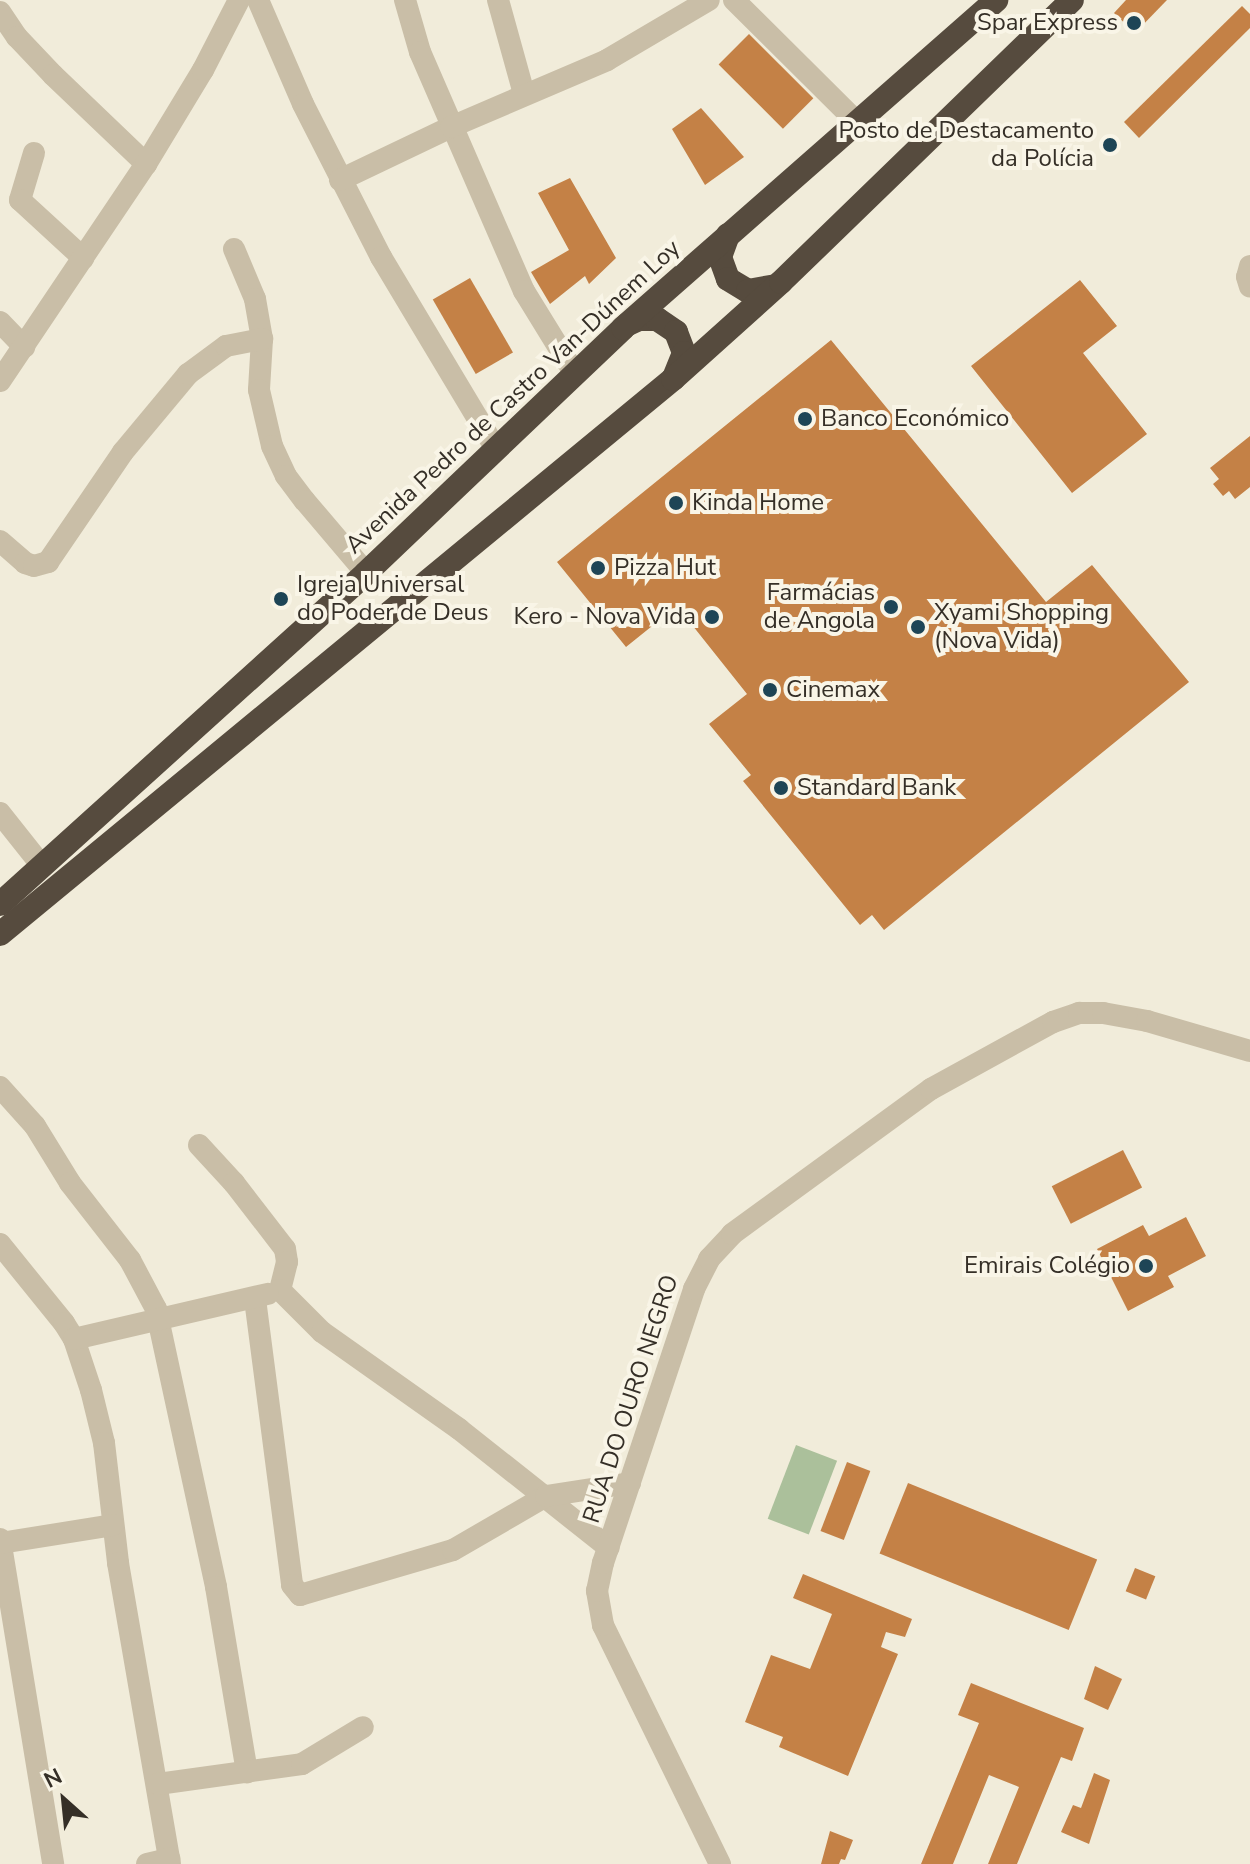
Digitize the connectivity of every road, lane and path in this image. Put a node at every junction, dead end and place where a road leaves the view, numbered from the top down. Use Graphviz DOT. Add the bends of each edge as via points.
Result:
graph roads {
  1 [pos="239,0"];
  2 [pos="258,0"];
  3 [pos="405,0"];
  4 [pos="498,0"];
  5 [pos="709,0"];
  6 [pos="734,0"];
  7 [pos="997,0"];
  8 [pos="1072,0"];
  9 [pos="0,12"];
  10 [pos="524,94"];
  11 [pos="856,121"];
  12 [pos="451,127"];
  13 [pos="34,153"];
  14 [pos="146,164"];
  15 [pos="340,180"];
  16 [pos="732,230"];
  17 [pos="234,249"];
  18 [pos="83,258"];
  19 [pos="1250,266"];
  20 [pos="781,282"];
  21 [pos="1250,287"];
  22 [pos="0,322"];
  23 [pos="623,328"];
  24 [pos="262,339"];
  25 [pos="24,347"];
  26 [pos="575,374"];
  27 [pos="673,379"];
  28 [pos="0,381"];
  29 [pos="496,449"];
  30 [pos="0,541"];
  31 [pos="366,573"];
  32 [pos="0,813"];
  33 [pos="42,866"];
  34 [pos="0,904"];
  35 [pos="0,934"];
  36 [pos="1250,1051"];
  37 [pos="0,1087"];
  38 [pos="199,1145"];
  39 [pos="0,1244"];
  40 [pos="280,1290"];
  41 [pos="255,1299"];
  42 [pos="159,1322"];
  43 [pos="74,1339"];
  44 [pos="630,1483"];
  45 [pos="546,1496"];
  46 [pos="113,1525"];
  47 [pos="1,1541"];
  48 [pos="609,1548"];
  49 [pos="363,1727"];
  50 [pos="247,1772"];
  51 [pos="158,1784"];
  52 [pos="170,1861"];
  53 [pos="53,1864"];
  54 [pos="147,1864"];
  55 [pos="720,1864"];
  1 -- 14 [label="street"];
  2 -- 15 [label="street"];
  3 -- 12 [label="street"];
  4 -- 10 [label="street"];
  5 -- 10 [label="street" via="618,55"];
  6 -- 11 [label="street"];
  7 -- 11 [label="highway, Avenida Pedro de Castro Van-Dúnem Loy"];
  8 -- 20 [label="highway"];
  9 -- 14 [label="street" via="53,75"];
  10 -- 12 [label="street"];
  11 -- 16 [label="highway, Avenida Pedro de Castro Van-Dúnem Loy"];
  12 -- 15 [label="street"];
  12 -- 26 [label="street" via="524,291"];
  13 -- 18 [label="street" via="20,200"];
  14 -- 18 [label="street"];
  15 -- 29 [label="street"];
  16 -- 20 [label="highway" via="720,257 728,279 754,292"];
  16 -- 23 [label="highway, Avenida Pedro de Castro Van-Dúnem Loy"];
  17 -- 24 [label="street" via="255,299"];
  18 -- 25 [label="street"];
  19 -- 21 [label="street"];
  20 -- 27 [label="highway"];
  22 -- 25 [label="street"];
  23 -- 26 [label="highway, Avenida Pedro de Castro Van-Dúnem Loy"];
  23 -- 27 [label="highway" via="645,318 672,327 684,353"];
  24 -- 30 [label="street" via="226,346 188,374 123,452 48,562 25,563"];
  24 -- 31 [label="street" via="259,390 272,446 286,476"];
  25 -- 28 [label="street"];
  26 -- 29 [label="highway, Avenida Pedro de Castro Van-Dúnem Loy"];
  27 -- 35 [label="highway"];
  29 -- 31 [label="highway, Avenida Pedro de Castro Van-Dúnem Loy"];
  31 -- 33 [label="highway, Avenida Pedro de Castro Van-Dúnem Loy"];
  32 -- 33 [label="street"];
  33 -- 34 [label="highway, Avenida Pedro de Castro Van-Dúnem Loy"];
  36 -- 44 [label="street, RUA DO OURO NEGRO" via="1124,1016 1079,1013 931,1089 732,1234 709,1259 694,1289"];
  37 -- 42 [label="street" via="35,1126 70,1183 130,1260"];
  38 -- 40 [label="street" via="285,1249"];
  39 -- 43 [label="street"];
  40 -- 41 [label="street"];
  40 -- 45 [label="street" via="322,1332"];
  41 -- 42 [label="street"];
  41 -- 45 [label="street" via="292,1585 300,1595 453,1550"];
  42 -- 43 [label="street"];
  42 -- 50 [label="street" via="216,1587"];
  43 -- 46 [label="street" via="104,1443"];
  44 -- 45 [label="street"];
  44 -- 48 [label="street, RUA DO OURO NEGRO"];
  45 -- 48 [label="street"];
  46 -- 47 [label="street"];
  46 -- 51 [label="street"];
  47 -- 53 [label="street"];
  48 -- 55 [label="street, RUA DO OURO NEGRO" via="597,1591 603,1625"];
  49 -- 50 [label="street" via="302,1764"];
  50 -- 51 [label="street"];
  51 -- 52 [label="street"];
  52 -- 54 [label="street"];
}
